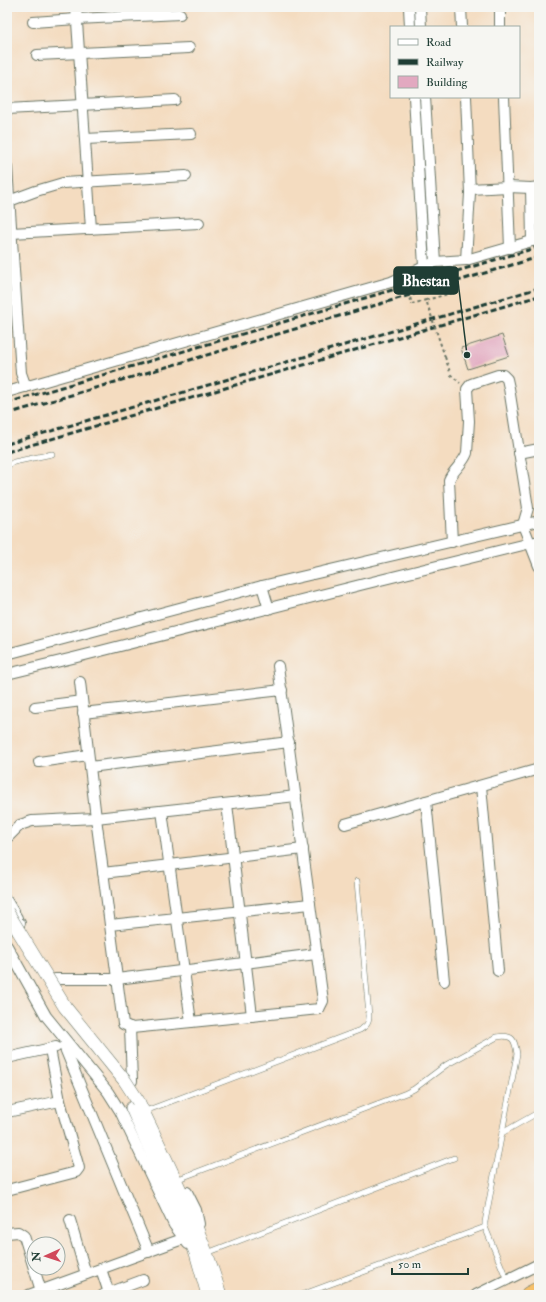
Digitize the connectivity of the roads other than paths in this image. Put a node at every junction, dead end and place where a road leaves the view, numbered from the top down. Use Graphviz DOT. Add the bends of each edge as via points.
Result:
graph roads {
  1 [pos="76,7"];
  2 [pos="409,7"];
  3 [pos="420,7"];
  4 [pos="461,7"];
  5 [pos="500,7"];
  6 [pos="180,14"];
  7 [pos="77,19"];
  8 [pos="33,22"];
  9 [pos="410,26"];
  10 [pos="421,26"];
  11 [pos="462,26"];
  12 [pos="500,26"];
  13 [pos="189,48"];
  14 [pos="79,54"];
  15 [pos="37,55"];
  16 [pos="414,98"];
  17 [pos="425,98"];
  18 [pos="466,98"];
  19 [pos="504,98"];
  20 [pos="175,100"];
  21 [pos="82,104"];
  22 [pos="7,109"];
  23 [pos="191,134"];
  24 [pos="85,139"];
  25 [pos="7,167"];
  26 [pos="186,176"];
  27 [pos="88,181"];
  28 [pos="508,187"];
  29 [pos="535,187"];
  30 [pos="470,189"];
  31 [pos="9,201"];
  32 [pos="199,223"];
  33 [pos="91,229"];
  34 [pos="11,233"];
  35 [pos="536,240"];
  36 [pos="510,248"];
  37 [pos="466,260"];
  38 [pos="435,262"];
  39 [pos="424,266"];
  40 [pos="26,387"];
  41 [pos="7,392"];
  42 [pos="539,449"];
  43 [pos="519,453"];
  44 [pos="52,454"];
  45 [pos="7,466"];
  46 [pos="528,508"];
  47 [pos="539,521"];
  48 [pos="523,525"];
  49 [pos="452,542"];
  50 [pos="535,542"];
  51 [pos="539,566"];
  52 [pos="262,586"];
  53 [pos="269,609"];
  54 [pos="7,654"];
  55 [pos="278,666"];
  56 [pos="7,674"];
  57 [pos="80,682"];
  58 [pos="282,690"];
  59 [pos="82,701"];
  60 [pos="35,707"];
  61 [pos="83,713"];
  62 [pos="289,742"];
  63 [pos="88,755"];
  64 [pos="39,762"];
  65 [pos="90,767"];
  66 [pos="539,769"];
  67 [pos="480,786"];
  68 [pos="296,796"];
  69 [pos="426,801"];
  70 [pos="227,804"];
  71 [pos="162,811"];
  72 [pos="96,818"];
  73 [pos="345,824"];
  74 [pos="7,838"];
  75 [pos="303,849"];
  76 [pos="233,857"];
  77 [pos="170,865"];
  78 [pos="103,873"];
  79 [pos="357,881"];
  80 [pos="7,901"];
  81 [pos="310,904"];
  82 [pos="7,912"];
  83 [pos="240,912"];
  84 [pos="177,918"];
  85 [pos="20,923"];
  86 [pos="110,925"];
  87 [pos="7,929"];
  88 [pos="7,946"];
  89 [pos="316,954"];
  90 [pos="246,963"];
  91 [pos="184,970"];
  92 [pos="498,972"];
  93 [pos="117,978"];
  94 [pos="55,979"];
  95 [pos="444,981"];
  96 [pos="252,1016"];
  97 [pos="191,1022"];
  98 [pos="130,1027"];
  99 [pos="66,1045"];
  100 [pos="50,1049"];
  101 [pos="7,1058"];
  102 [pos="132,1081"];
  103 [pos="60,1101"];
  104 [pos="134,1104"];
  105 [pos="148,1110"];
  106 [pos="7,1112"];
  107 [pos="539,1112"];
  108 [pos="502,1133"];
  109 [pos="454,1158"];
  110 [pos="181,1178"];
  111 [pos="7,1190"];
  112 [pos="70,1220"];
  113 [pos="485,1227"];
  114 [pos="7,1233"];
  115 [pos="187,1238"];
  116 [pos="149,1252"];
  117 [pos="202,1252"];
  118 [pos="539,1264"];
  119 [pos="102,1269"];
  120 [pos="86,1274"];
  121 [pos="144,1280"];
  122 [pos="507,1280"];
  123 [pos="539,1290"];
  124 [pos="41,1291"];
  125 [pos="112,1293"];
  126 [pos="29,1295"];
  127 [pos="208,1295"];
  128 [pos="220,1295"];
  129 [pos="301,1295"];
  130 [pos="476,1295"];
  131 [pos="529,1295"];
  1 -- 7 [label="street"];
  2 -- 9 [label="street"];
  3 -- 10 [label="street"];
  4 -- 11 [label="street"];
  5 -- 12 [label="street"];
  6 -- 7 [label="street"];
  7 -- 8 [label="street"];
  7 -- 14 [label="street"];
  13 -- 14 [label="street"];
  14 -- 15 [label="street"];
  14 -- 21 [label="street"];
  16 -- 39 [label="street"];
  17 -- 38 [label="street"];
  18 -- 30 [label="street"];
  19 -- 28 [label="street"];
  20 -- 21 [label="street"];
  21 -- 22 [label="street"];
  21 -- 24 [label="street"];
  23 -- 24 [label="street"];
  24 -- 27 [label="street"];
  25 -- 31 [label="street"];
  26 -- 27 [label="street"];
  27 -- 31 [label="street" via="63,183"];
  27 -- 33 [label="street"];
  28 -- 29 [label="street"];
  28 -- 30 [label="street"];
  28 -- 36 [label="street"];
  29 -- 35 [label="street"];
  30 -- 37 [label="street"];
  31 -- 34 [label="street"];
  32 -- 33 [label="street"];
  33 -- 34 [label="street"];
  34 -- 40 [label="street" via="21,373"];
  35 -- 36 [label="street"];
  36 -- 37 [label="street"];
  37 -- 38 [label="street"];
  38 -- 39 [label="street"];
  39 -- 40 [label="street" via="391,282"];
  40 -- 41 [label="street"];
  42 -- 43 [label="street"];
  43 -- 46 [label="street"];
  43 -- 49 [label="street" via="507,379 503,375 498,375 471,384 467,390 467,454 449,480"];
  44 -- 45 [label="lane" via="14,462"];
  46 -- 47 [label="street"];
  46 -- 48 [label="street"];
  47 -- 48 [label="street"];
  48 -- 49 [label="street"];
  48 -- 50 [label="street"];
  49 -- 52 [label="street"];
  50 -- 51 [label="street"];
  50 -- 53 [label="street"];
  52 -- 53 [label="street"];
  52 -- 54 [label="street"];
  53 -- 56 [label="street"];
  55 -- 58 [label="street"];
  57 -- 59 [label="street"];
  58 -- 61 [label="street"];
  58 -- 62 [label="street"];
  59 -- 60 [label="street"];
  59 -- 61 [label="street"];
  61 -- 63 [label="street"];
  62 -- 65 [label="street"];
  62 -- 68 [label="street"];
  63 -- 64 [label="street"];
  63 -- 65 [label="street"];
  65 -- 72 [label="street"];
  66 -- 67 [label="street"];
  67 -- 69 [label="street"];
  67 -- 92 [label="street"];
  68 -- 70 [label="street"];
  68 -- 75 [label="street"];
  69 -- 73 [label="street"];
  69 -- 95 [label="street"];
  70 -- 71 [label="street"];
  70 -- 76 [label="street"];
  71 -- 72 [label="street"];
  71 -- 77 [label="street"];
  72 -- 74 [label="street" via="32,821 20,825"];
  72 -- 78 [label="street"];
  75 -- 76 [label="street"];
  75 -- 81 [label="street"];
  76 -- 77 [label="street"];
  76 -- 83 [label="street"];
  77 -- 78 [label="street"];
  77 -- 84 [label="street"];
  78 -- 86 [label="street"];
  79 -- 105 [label="lane" via="369,1016 367,1026"];
  80 -- 85 [label="street"];
  81 -- 83 [label="street"];
  81 -- 89 [label="street"];
  82 -- 104 [label="street, bridge" via="66,1007 126,1081"];
  83 -- 84 [label="street"];
  83 -- 90 [label="street"];
  84 -- 86 [label="street"];
  84 -- 91 [label="street"];
  85 -- 87 [label="street"];
  85 -- 94 [label="street"];
  86 -- 93 [label="street"];
  87 -- 104 [label="street" via="58,1012"];
  88 -- 99 [label="street" via="46,1016"];
  89 -- 90 [label="street"];
  89 -- 96 [label="street" via="322,1001 319,1009"];
  90 -- 91 [label="street"];
  90 -- 96 [label="street"];
  91 -- 93 [label="street"];
  91 -- 97 [label="street"];
  93 -- 94 [label="street"];
  93 -- 98 [label="street" via="123,1024"];
  94 -- 102 [label="street" via="68,1001"];
  96 -- 97 [label="street"];
  97 -- 98 [label="street"];
  98 -- 102 [label="street"];
  99 -- 100 [label="street"];
  99 -- 115 [label="street" via="108,1092 174,1226"];
  99 -- 116 [label="street"];
  100 -- 101 [label="street"];
  100 -- 103 [label="street"];
  102 -- 105 [label="street"];
  103 -- 106 [label="street"];
  103 -- 111 [label="street" via="79,1168 76,1172"];
  104 -- 115 [label="street"];
  104 -- 117 [label="street" via="186,1205"];
  105 -- 110 [label="street"];
  107 -- 108 [label="lane"];
  108 -- 110 [label="lane" via="517,1054 516,1043 506,1036 497,1037 446,1065 406,1093"];
  108 -- 113 [label="lane"];
  109 -- 117 [label="lane"];
  110 -- 117 [label="street" via="196,1210"];
  112 -- 120 [label="street"];
  113 -- 122 [label="lane"];
  113 -- 129 [label="lane"];
  114 -- 124 [label="street" via="18,1232 24,1236"];
  115 -- 116 [label="street"];
  115 -- 117 [label="street"];
  116 -- 119 [label="street"];
  117 -- 127 [label="street"];
  117 -- 128 [label="street"];
  118 -- 122 [label="street"];
  119 -- 120 [label="street"];
  119 -- 125 [label="street"];
  120 -- 124 [label="street"];
  121 -- 125 [label="street"];
  122 -- 130 [label="street"];
  123 -- 131 [label="highway"];
  124 -- 126 [label="street"];
}
